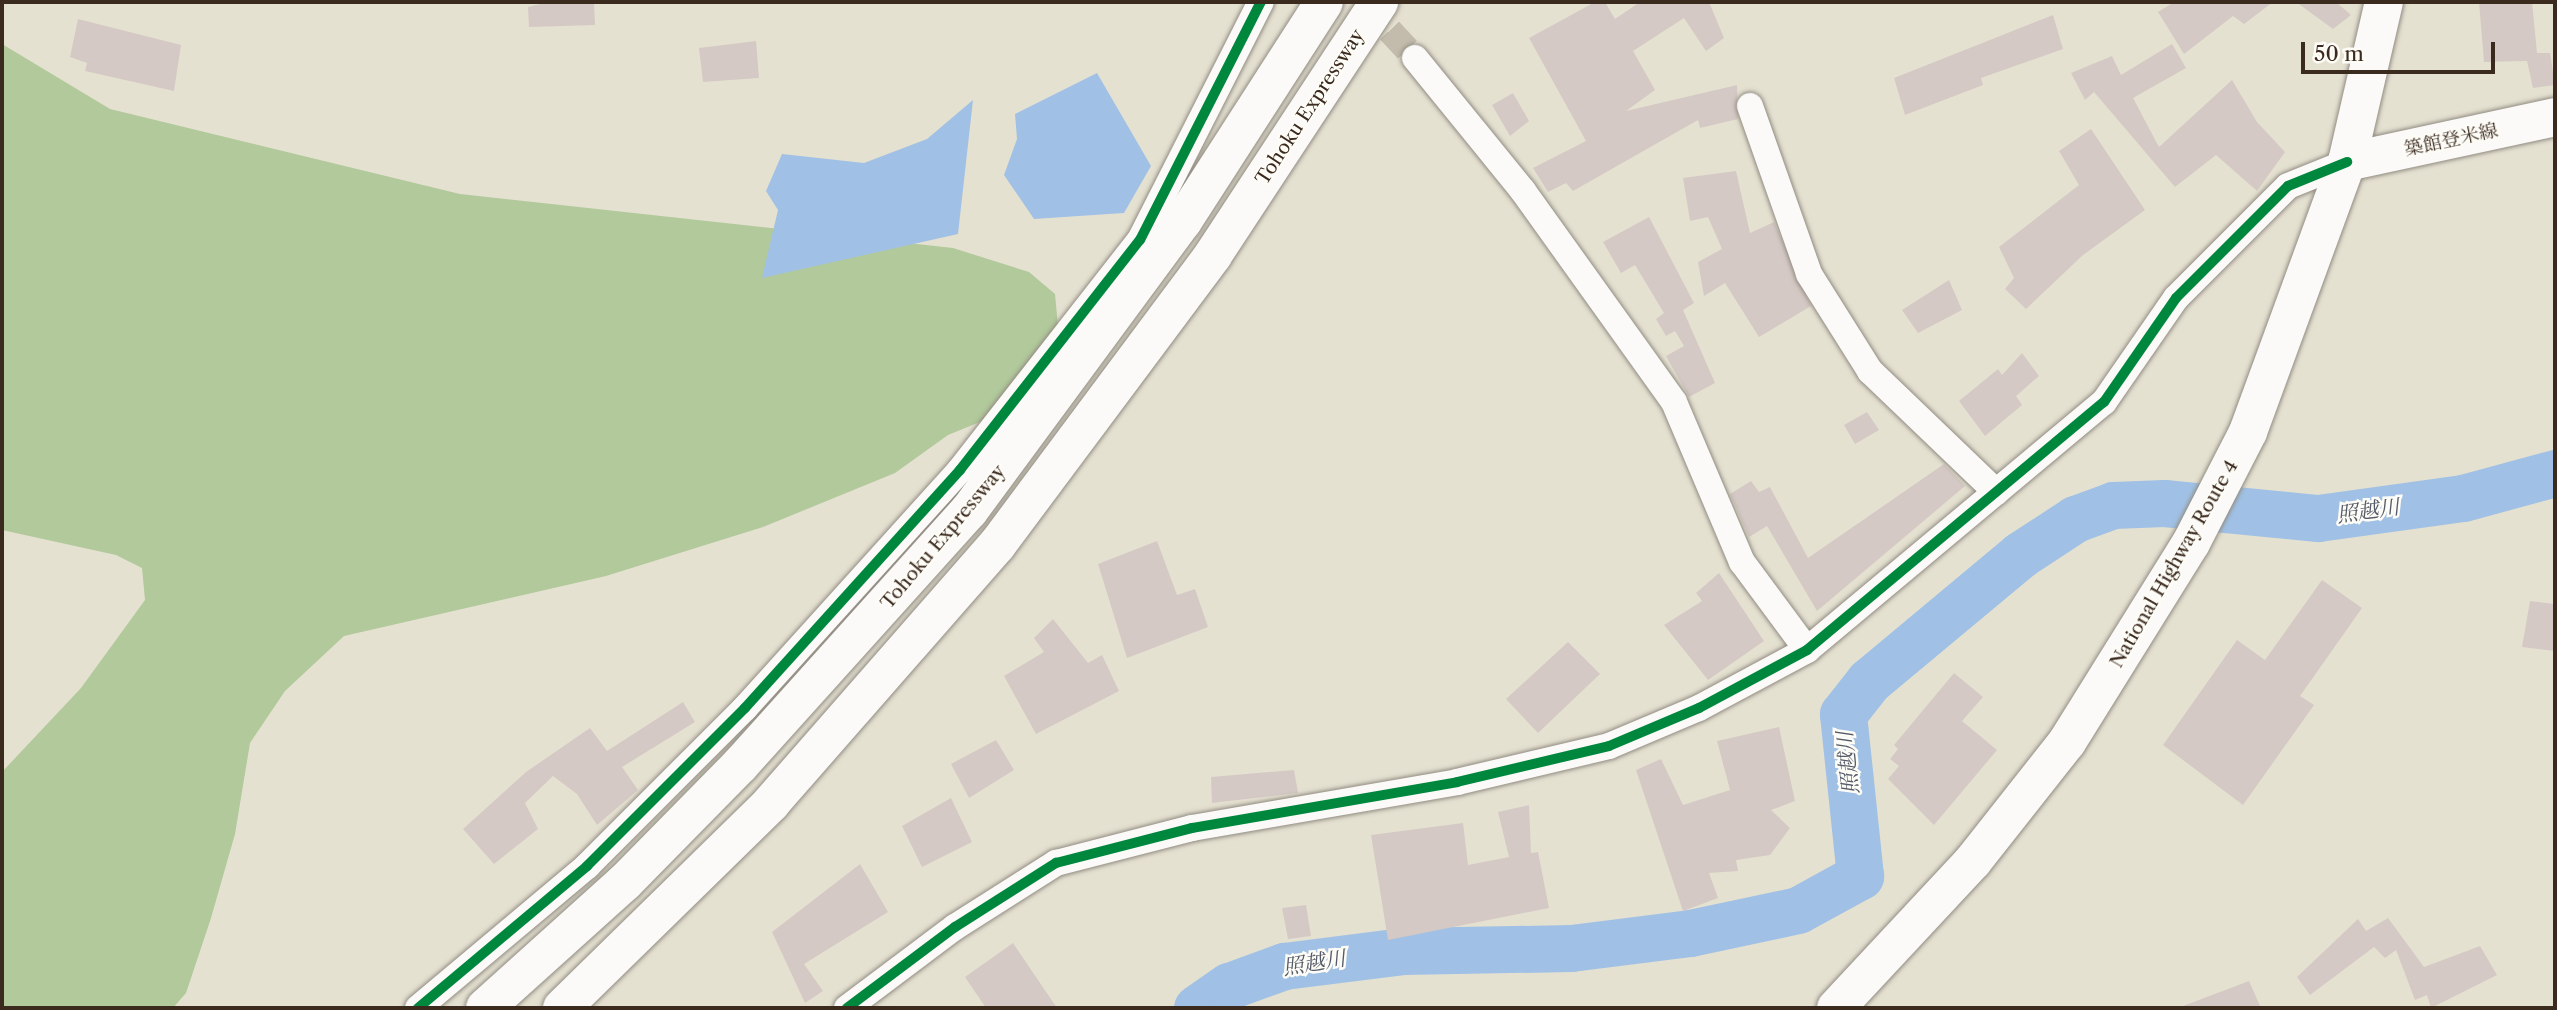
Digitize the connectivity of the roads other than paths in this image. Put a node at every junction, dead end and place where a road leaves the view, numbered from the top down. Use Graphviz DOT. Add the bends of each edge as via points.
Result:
graph roads {
  1 [pos="1261,2"];
  2 [pos="1324,2"];
  3 [pos="1379,2"];
  4 [pos="2384,2"];
  5 [pos="1415,58"];
  6 [pos="1750,106"];
  7 [pos="2555,117"];
  8 [pos="2347,162"];
  9 [pos="1996,492"];
  10 [pos="1807,650"];
  11 [pos="418,1008"];
  12 [pos="485,1008"];
  13 [pos="562,1008"];
  14 [pos="847,1008"];
  15 [pos="1836,1008"];
  1 -- 11 [label="street" via="1140,240 960,470 745,708 587,866"];
  2 -- 12 [label="main road, Tohoku Expressway" via="1183,221 969,511 740,765 625,882"];
  3 -- 13 [label="main road, Tohoku Expressway" via="1213,255 998,545 780,793"];
  4 -- 8 [label="main road, National Highway Route 4"];
  5 -- 10 [label="street" via="1523,191 1674,402 1742,562"];
  6 -- 9 [label="street" via="1809,274 1870,371"];
  7 -- 8 [label="main road, 築館登米線"];
  8 -- 9 [label="street" via="2288,186 2176,298 2104,402"];
  8 -- 15 [label="main road, National Highway Route 4" via="2241,448 2191,543 2067,742 1973,861"];
  9 -- 10 [label="street"];
  10 -- 14 [label="street" via="1699,708 1609,746 1457,782 1192,828 1056,863 955,927"];
}
